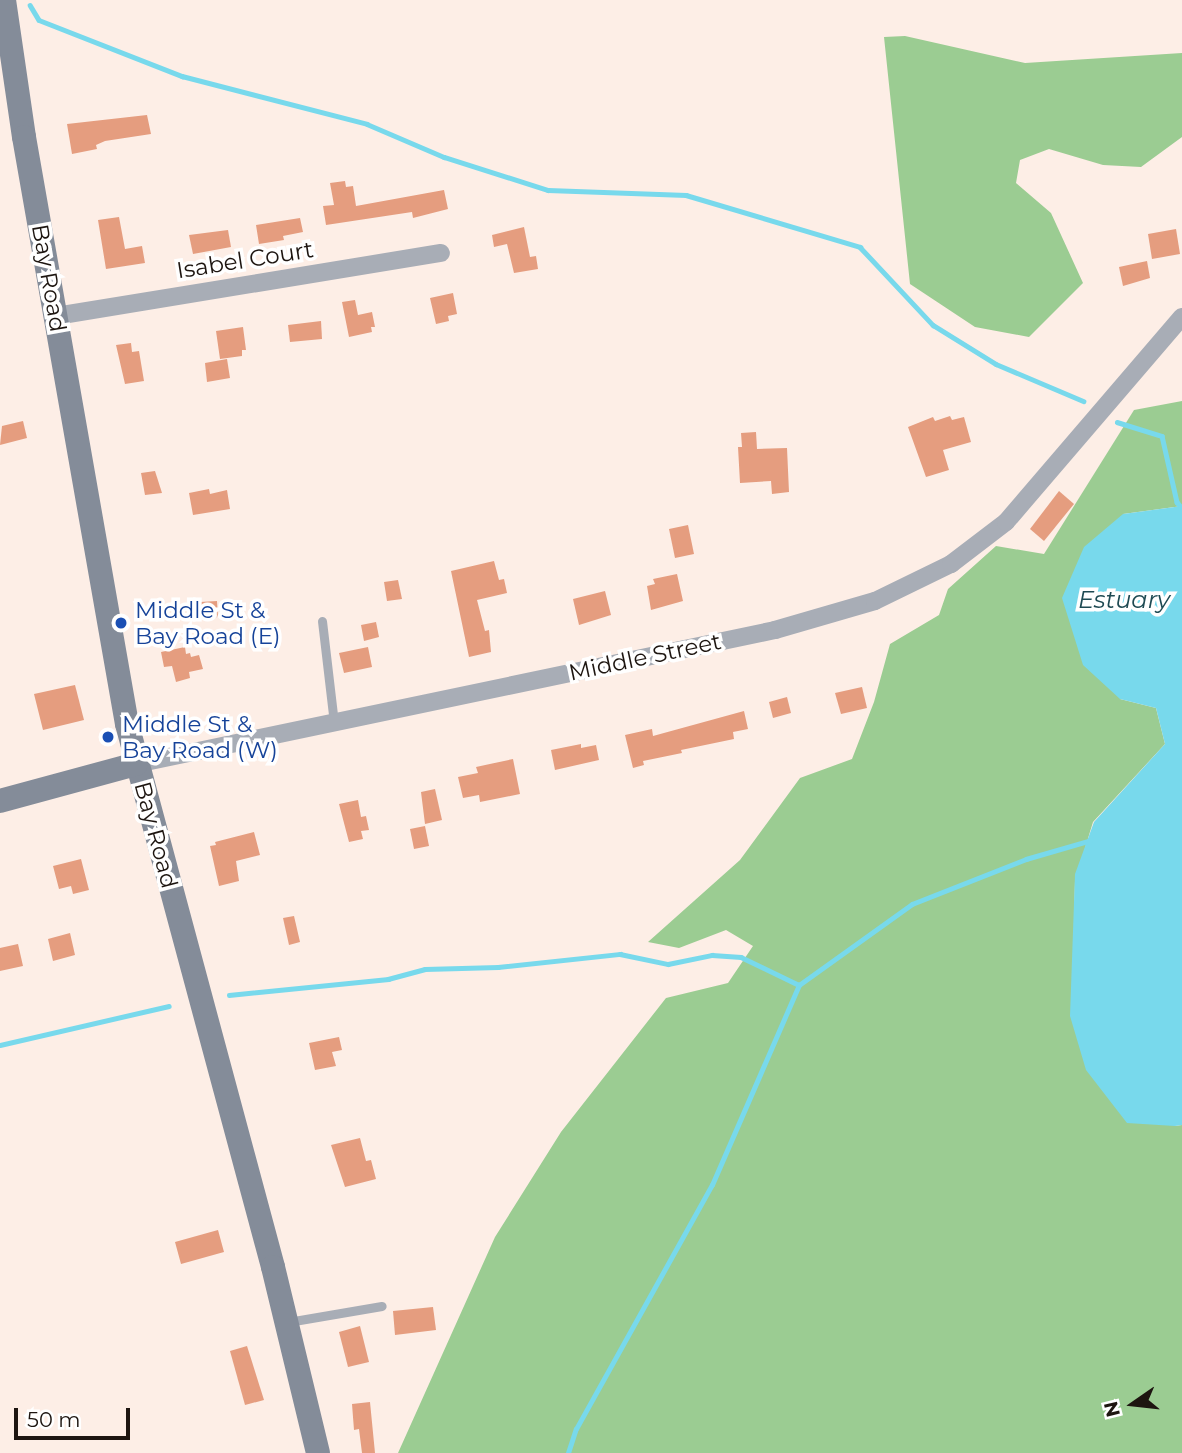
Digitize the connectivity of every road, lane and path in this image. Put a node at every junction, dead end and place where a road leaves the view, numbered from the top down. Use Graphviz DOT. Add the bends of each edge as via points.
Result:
graph roads {
  1 [pos="4,0"];
  2 [pos="441,253"];
  3 [pos="56,316"];
  4 [pos="1182,317"];
  5 [pos="322,621"];
  6 [pos="334,723"];
  7 [pos="136,764"];
  8 [pos="0,801"];
  9 [pos="382,1306"];
  10 [pos="286,1322"];
  11 [pos="318,1453"];
  1 -- 3 [label="main road, Bay Road"];
  2 -- 3 [label="street, Isabel Court"];
  3 -- 7 [label="main road, Bay Road"];
  4 -- 6 [label="street, Middle Street" via="1006,522 965,555 907,586 798,625"];
  5 -- 6 [label="lane"];
  6 -- 7 [label="street, Middle Street"];
  7 -- 8 [label="main road, Middle Street"];
  7 -- 10 [label="main road, Bay Road"];
  9 -- 10 [label="lane"];
  10 -- 11 [label="main road, Bay Road"];
}
